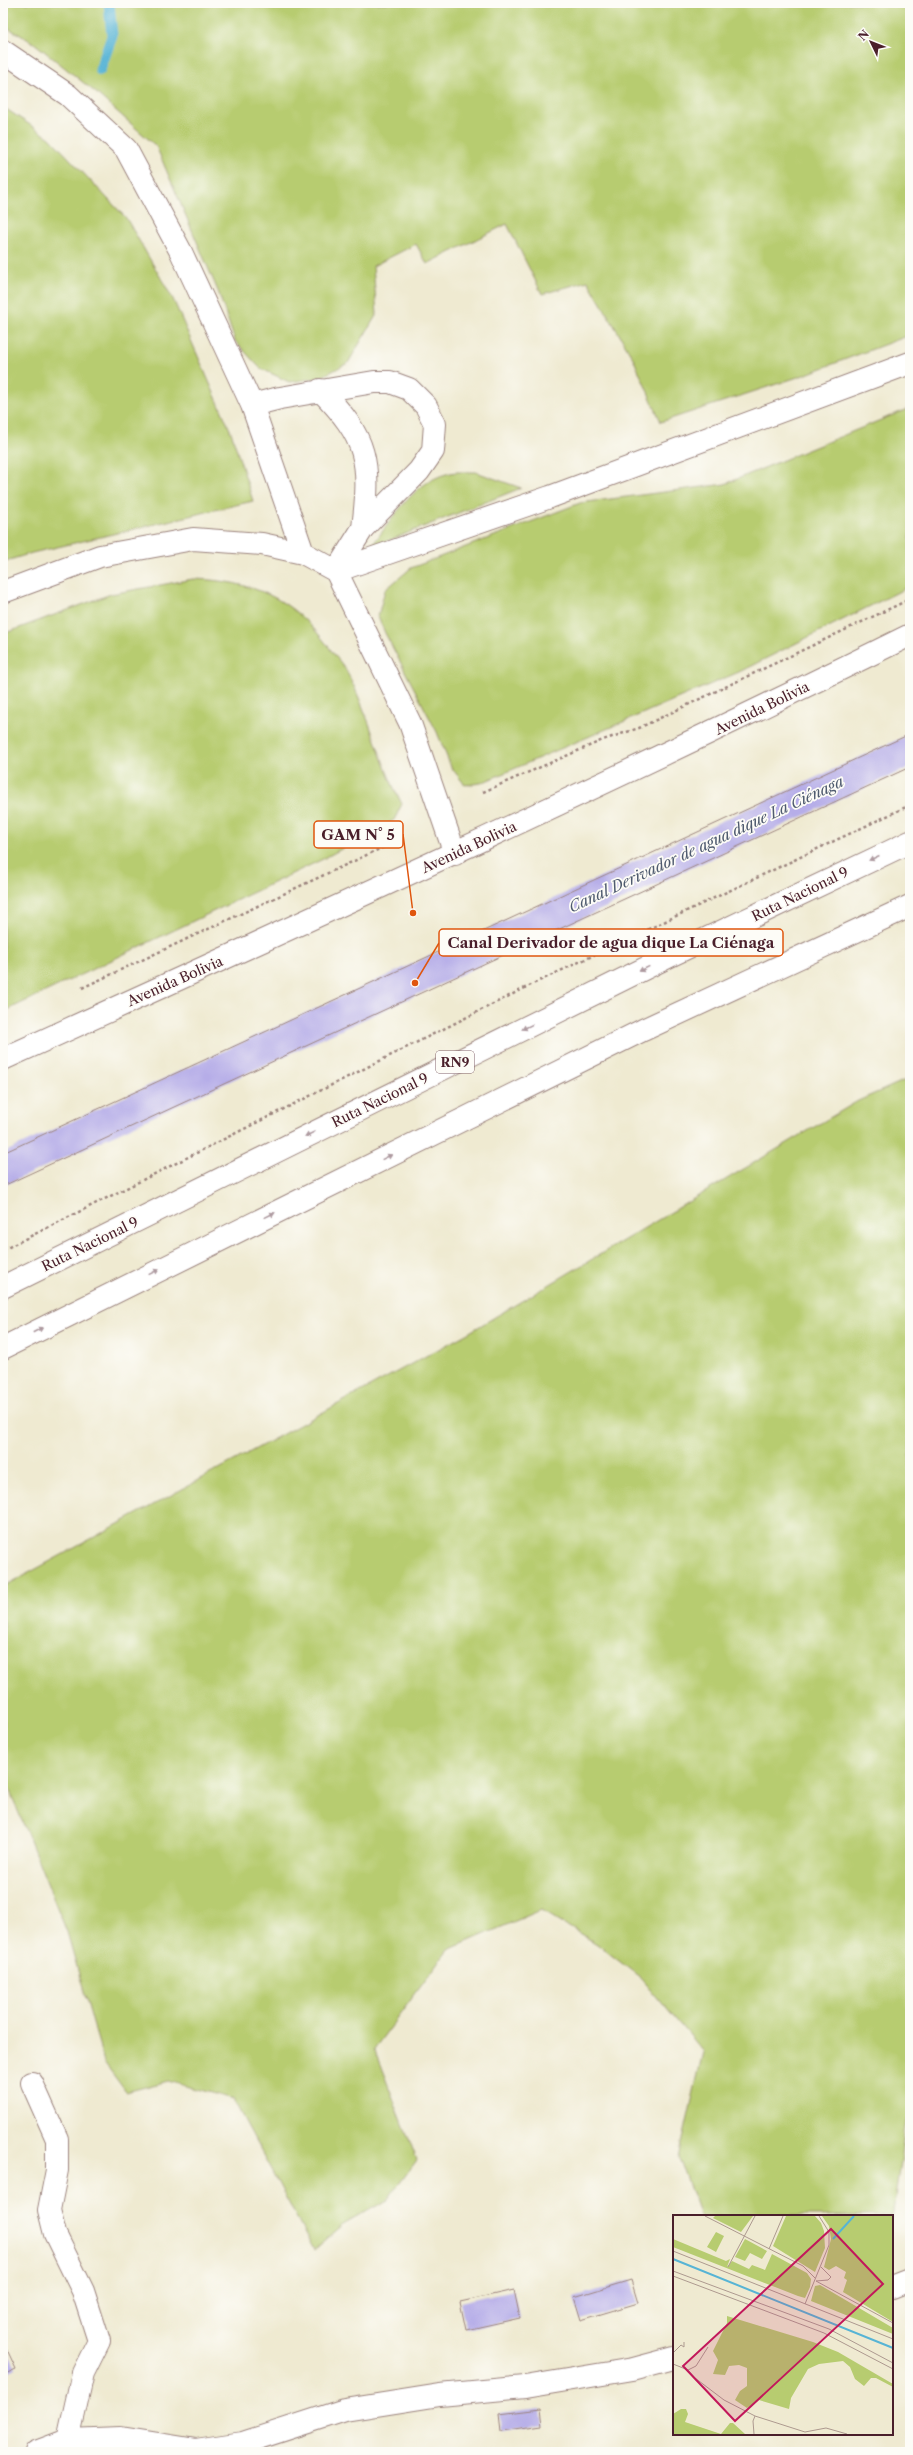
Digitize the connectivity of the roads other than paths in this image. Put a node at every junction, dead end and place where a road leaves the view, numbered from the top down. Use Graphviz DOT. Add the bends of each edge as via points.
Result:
graph roads {
  1 [pos="3,51"];
  2 [pos="910,363"];
  3 [pos="320,390"];
  4 [pos="252,405"];
  5 [pos="363,528"];
  6 [pos="302,553"];
  7 [pos="336,571"];
  8 [pos="3,592"];
  9 [pos="910,635"];
  10 [pos="910,842"];
  11 [pos="455,854"];
  12 [pos="910,906"];
  13 [pos="3,1059"];
  14 [pos="3,1287"];
  15 [pos="3,1348"];
  16 [pos="32,2083"];
  17 [pos="910,2280"];
  18 [pos="893,2287"];
  19 [pos="673,2358"];
  20 [pos="68,2440"];
  21 [pos="36,2452"];
  1 -- 4 [label="main road" via="68,95 126,149 181,252"];
  2 -- 7 [label="main road" via="550,498"];
  3 -- 4 [label="main road"];
  3 -- 5 [label="main road" via="342,412 362,446 368,482"];
  3 -- 5 [label="main road" via="390,382 409,390 426,406 435,424 433,450 426,461"];
  4 -- 6 [label="main road"];
  5 -- 7 [label="main road"];
  6 -- 7 [label="main road"];
  6 -- 8 [label="main road" via="262,544 193,539 100,556"];
  7 -- 11 [label="main road" via="410,723"];
  9 -- 11 [label="main road, Avenida Bolivia" via="704,737"];
  10 -- 14 [label="main road, Ruta Nacional 9 / RN9, one-way" via="674,954"];
  11 -- 13 [label="main road, Avenida Bolivia"];
  15 -- 12 [label="main road, one-way" via="643,1030"];
  16 -- 20 [label="main road" via="57,2139 57,2170 49,2210 55,2234 83,2291 98,2341 83,2373"];
  17 -- 18 [label="main road"];
  19 -- 20 [label="main road" via="634,2369 533,2385 440,2395 345,2410 244,2444 196,2450 121,2438"];
  20 -- 21 [label="main road"];
}
